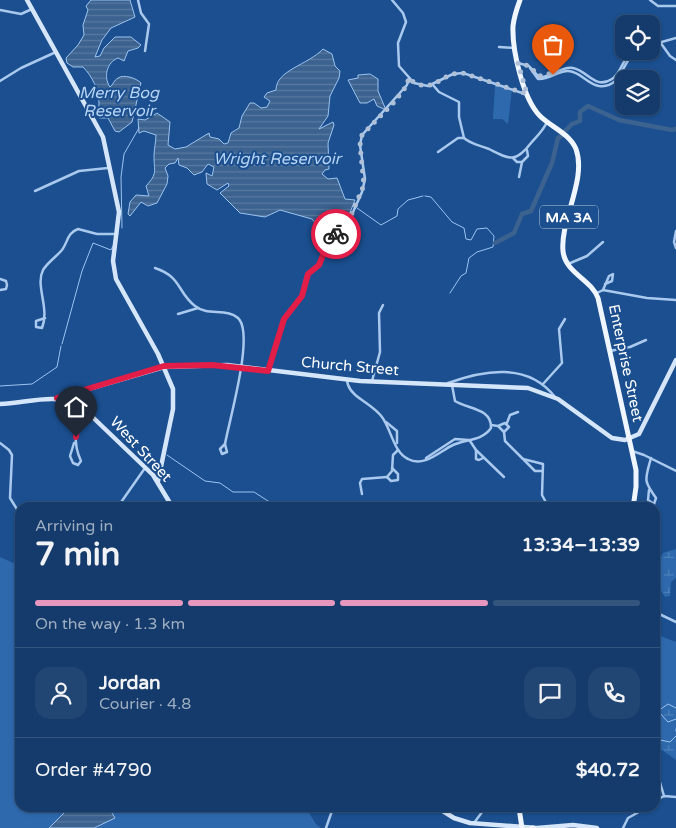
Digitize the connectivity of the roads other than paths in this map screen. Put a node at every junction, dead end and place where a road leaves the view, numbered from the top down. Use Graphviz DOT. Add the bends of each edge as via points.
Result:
graph roads {
  1 [pos="27,0"];
  2 [pos="138,0"];
  3 [pos="392,0"];
  4 [pos="520,0"];
  5 [pos="650,0"];
  6 [pos="676,6"];
  7 [pos="32,9"];
  8 [pos="0,10"];
  9 [pos="676,38"];
  10 [pos="660,42"];
  11 [pos="499,47"];
  12 [pos="515,48"];
  13 [pos="145,50"];
  14 [pos="56,51"];
  15 [pos="627,60"];
  16 [pos="676,60"];
  17 [pos="518,63"];
  18 [pos="408,78"];
  19 [pos="0,81"];
  20 [pos="433,85"];
  21 [pos="527,94"];
  22 [pos="547,122"];
  23 [pos="464,138"];
  24 [pos="527,150"];
  25 [pos="438,152"];
  26 [pos="513,158"];
  27 [pos="522,162"];
  28 [pos="110,167"];
  29 [pos="519,177"];
  30 [pos="35,191"];
  31 [pos="676,231"];
  32 [pos="118,234"];
  33 [pos="603,242"];
  34 [pos="676,248"];
  35 [pos="568,264"];
  36 [pos="155,268"];
  37 [pos="0,279"];
  38 [pos="605,284"];
  39 [pos="0,290"];
  40 [pos="603,290"];
  41 [pos="596,293"];
  42 [pos="676,300"];
  43 [pos="383,305"];
  44 [pos="198,308"];
  45 [pos="178,314"];
  46 [pos="44,318"];
  47 [pos="565,319"];
  48 [pos="646,340"];
  49 [pos="610,351"];
  50 [pos="676,360"];
  51 [pos="164,366"];
  52 [pos="241,367"];
  53 [pos="268,371"];
  54 [pos="347,379"];
  55 [pos="372,381"];
  56 [pos="444,384"];
  57 [pos="543,384"];
  58 [pos="452,385"];
  59 [pos="71,395"];
  60 [pos="57,398"];
  61 [pos="556,398"];
  62 [pos="75,402"];
  63 [pos="0,404"];
  64 [pos="85,409"];
  65 [pos="518,412"];
  66 [pos="385,421"];
  67 [pos="507,423"];
  68 [pos="491,424"];
  69 [pos="498,426"];
  70 [pos="504,432"];
  71 [pos="630,439"];
  72 [pos="472,440"];
  73 [pos="0,443"];
  74 [pos="74,443"];
  75 [pos="225,444"];
  76 [pos="397,445"];
  77 [pos="398,450"];
  78 [pos="476,450"];
  79 [pos="632,452"];
  80 [pos="483,458"];
  81 [pos="651,458"];
  82 [pos="425,459"];
  83 [pos="523,459"];
  84 [pos="146,467"];
  85 [pos="392,468"];
  86 [pos="542,471"];
  87 [pos="676,471"];
  88 [pos="387,477"];
  89 [pos="504,478"];
  90 [pos="158,482"];
  91 [pos="649,490"];
  92 [pos="362,494"];
  93 [pos="121,502"];
  94 [pos="170,502"];
  95 [pos="546,502"];
  96 [pos="634,502"];
  97 [pos="651,502"];
  98 [pos="655,502"];
  99 [pos="15,506"];
  100 [pos="660,614"];
  101 [pos="676,622"];
  102 [pos="660,782"];
  103 [pos="664,796"];
  104 [pos="676,797"];
  105 [pos="660,798"];
  106 [pos="332,812"];
  107 [pos="444,812"];
  108 [pos="481,812"];
  109 [pos="520,812"];
  110 [pos="636,813"];
  111 [pos="470,825"];
  112 [pos="522,827"];
  113 [pos="588,827"];
  114 [pos="326,828"];
  115 [pos="532,828"];
  116 [pos="597,828"];
  117 [pos="622,828"];
  1 -- 7 [label="main road"];
  2 -- 13 [label="street" via="141,14 149,24"];
  3 -- 18 [label="street" via="406,20 398,43 398,60"];
  4 -- 12 [label="main road, MA 3A" via="514,22"];
  5 -- 6 [label="street" via="658,6"];
  7 -- 8 [label="street" via="21,14"];
  7 -- 14 [label="main road"];
  9 -- 10 [label="street"];
  10 -- 16 [label="street"];
  11 -- 12 [label="street"];
  12 -- 17 [label="main road, MA 3A"];
  14 -- 19 [label="street"];
  14 -- 28 [label="main road" via="100,130"];
  15 -- 17 [label="street" via="611,82 601,83 565,68 547,77 537,76 527,65"];
  17 -- 21 [label="main road, MA 3A"];
  18 -- 20 [label="street" via="421,86"];
  18 -- 53 [label="street" via="408,84 395,101 362,135 360,145 365,179 362,192 345,230 332,238 321,262 305,278 302,296 284,319"];
  20 -- 21 [label="street" via="453,74 463,73"];
  20 -- 23 [label="street" via="439,92 459,102"];
  21 -- 22 [label="main road, MA 3A"];
  22 -- 24 [label="street"];
  22 -- 35 [label="main road, MA 3A" via="570,140 577,156 575,187 563,244"];
  23 -- 25 [label="street" via="458,138"];
  23 -- 26 [label="street" via="473,145"];
  24 -- 26 [label="street"];
  24 -- 27 [label="street" via="528,156"];
  26 -- 27 [label="street"];
  27 -- 29 [label="street"];
  28 -- 30 [label="street" via="79,171"];
  28 -- 32 [label="main road" via="118,203"];
  31 -- 34 [label="street"];
  32 -- 46 [label="street" via="97,234 78,229 70,234 64,248 42,274"];
  32 -- 51 [label="main road" via="114,261 116,279"];
  33 -- 35 [label="street" via="587,256"];
  35 -- 41 [label="main road, Enterprise Street"];
  36 -- 44 [label="street" via="172,276"];
  37 -- 39 [label="street" via="7,285 6,289"];
  38 -- 40 [label="street"];
  40 -- 41 [label="street"];
  40 -- 42 [label="street"];
  41 -- 49 [label="main road, Enterprise Street"];
  43 -- 55 [label="street" via="379,313 380,352"];
  44 -- 45 [label="street"];
  44 -- 52 [label="street" via="231,314 241,320 245,332"];
  46 -- 46 [label="street" via="42,328 36,327 36,321"];
  47 -- 57 [label="street" via="559,329 562,363"];
  48 -- 49 [label="street" via="630,348"];
  49 -- 71 [label="main road, Enterprise Street"];
  50 -- 71 [label="main road" via="640,433"];
  51 -- 52 [label="main road, Church Street"];
  51 -- 59 [label="main road, Church Street"];
  51 -- 90 [label="main road" via="174,402"];
  52 -- 53 [label="main road, Church Street"];
  52 -- 75 [label="street"];
  53 -- 54 [label="main road, Church Street"];
  54 -- 55 [label="main road, Church Street"];
  54 -- 66 [label="street" via="350,391"];
  55 -- 56 [label="main road, Church Street"];
  56 -- 57 [label="street" via="493,371 522,374"];
  56 -- 58 [label="main road, Church Street"];
  57 -- 61 [label="street"];
  58 -- 61 [label="main road, Church Street" via="522,388"];
  58 -- 68 [label="street" via="455,401 483,412"];
  59 -- 60 [label="main road, Church Street"];
  59 -- 62 [label="main road"];
  60 -- 62 [label="main road, West Street"];
  60 -- 63 [label="main road, West Street"];
  61 -- 71 [label="main road, Church Street" via="609,437"];
  62 -- 64 [label="main road, West Street"];
  64 -- 74 [label="street" via="78,421"];
  64 -- 84 [label="main road, West Street"];
  65 -- 67 [label="street" via="510,415"];
  66 -- 76 [label="street"];
  66 -- 76 [label="street" via="397,431"];
  67 -- 69 [label="street"];
  67 -- 70 [label="street" via="508,429"];
  68 -- 69 [label="street"];
  68 -- 72 [label="street" via="486,434"];
  69 -- 70 [label="street"];
  70 -- 83 [label="street" via="505,440"];
  71 -- 79 [label="main road, Enterprise Street"];
  72 -- 78 [label="street"];
  72 -- 82 [label="street"];
  72 -- 82 [label="street" via="455,439"];
  73 -- 99 [label="street" via="13,458 10,498"];
  74 -- 74 [label="street" via="70,456 78,465 81,460"];
  76 -- 77 [label="street"];
  77 -- 82 [label="street" via="409,460 418,462"];
  77 -- 85 [label="street"];
  78 -- 80 [label="street"];
  78 -- 80 [label="street" via="476,458"];
  79 -- 81 [label="street"];
  79 -- 96 [label="main road, Enterprise Street" via="637,483"];
  80 -- 89 [label="street"];
  81 -- 87 [label="street"];
  81 -- 91 [label="street" via="646,479"];
  83 -- 86 [label="street" via="532,470"];
  83 -- 86 [label="street" via="541,463"];
  84 -- 90 [label="main road, West Street"];
  84 -- 93 [label="street"];
  85 -- 88 [label="street"];
  85 -- 88 [label="street" via="398,474 398,480 391,481"];
  86 -- 95 [label="street" via="542,494"];
  88 -- 92 [label="street" via="362,479"];
  90 -- 94 [label="main road, West Street"];
  91 -- 97 [label="street" via="648,500"];
  91 -- 98 [label="street" via="656,498"];
  100 -- 101 [label="street"];
  102 -- 103 [label="street"];
  103 -- 104 [label="street"];
  103 -- 105 [label="street"];
  106 -- 114 [label="street"];
  107 -- 111 [label="main road"];
  108 -- 111 [label="street"];
  109 -- 112 [label="main road"];
  110 -- 117 [label="street"];
  111 -- 112 [label="main road"];
  112 -- 115 [label="main road"];
  113 -- 115 [label="main road"];
  113 -- 116 [label="main road"];
}
